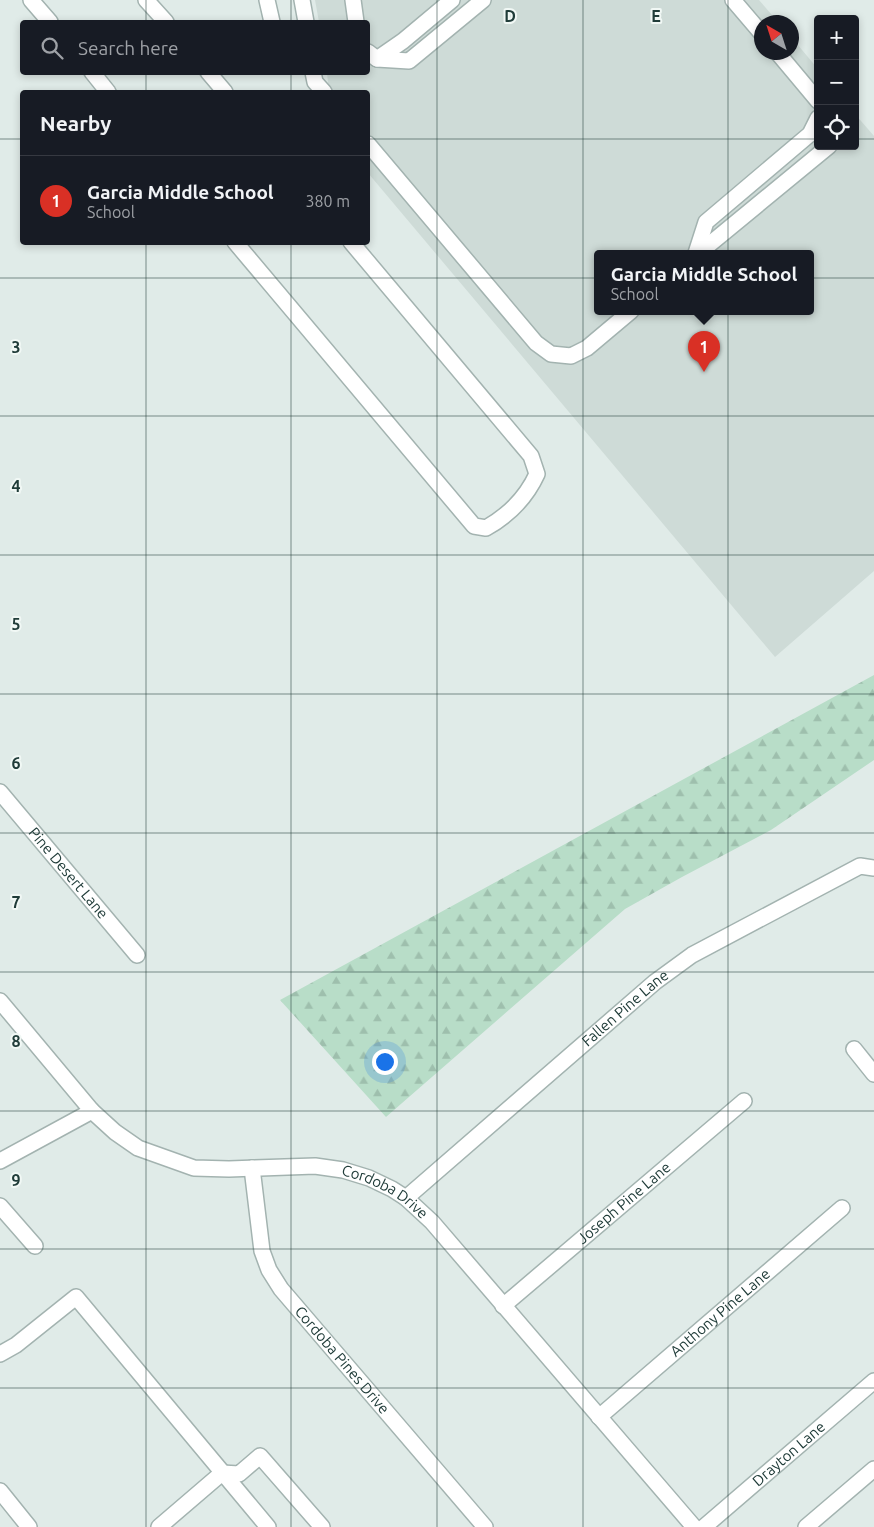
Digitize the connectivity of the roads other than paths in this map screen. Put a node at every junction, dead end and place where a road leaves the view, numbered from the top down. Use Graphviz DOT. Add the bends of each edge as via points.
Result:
graph roads {
  1 [pos="31,0"];
  2 [pos="146,0"];
  3 [pos="267,0"];
  4 [pos="302,0"];
  5 [pos="353,0"];
  6 [pos="452,0"];
  7 [pos="483,0"];
  8 [pos="733,0"];
  9 [pos="48,20"];
  10 [pos="164,20"];
  11 [pos="272,20"];
  12 [pos="306,20"];
  13 [pos="356,20"];
  14 [pos="754,25"];
  15 [pos="372,56"];
  16 [pos="784,60"];
  17 [pos="94,75"];
  18 [pos="211,75"];
  19 [pos="106,90"];
  20 [pos="223,90"];
  21 [pos="814,96"];
  22 [pos="814,126"];
  23 [pos="370,146"];
  24 [pos="824,150"];
  25 [pos="239,245"];
  26 [pos="354,245"];
  27 [pos="699,250"];
  28 [pos="702,250"];
  29 [pos="626,315"];
  30 [pos="0,792"];
  31 [pos="874,868"];
  32 [pos="137,954"];
  33 [pos="0,1001"];
  34 [pos="854,1050"];
  35 [pos="874,1074"];
  36 [pos="744,1101"];
  37 [pos="92,1111"];
  38 [pos="0,1161"];
  39 [pos="252,1168"];
  40 [pos="406,1198"];
  41 [pos="0,1206"];
  42 [pos="842,1208"];
  43 [pos="35,1246"];
  44 [pos="503,1306"];
  45 [pos="0,1354"];
  46 [pos="874,1381"];
  47 [pos="600,1417"];
  48 [pos="874,1469"];
  49 [pos="222,1473"];
  50 [pos="0,1491"];
  51 [pos="29,1527"];
  52 [pos="159,1527"];
  53 [pos="268,1527"];
  54 [pos="322,1527"];
  55 [pos="485,1527"];
  56 [pos="694,1527"];
  57 [pos="704,1527"];
  58 [pos="806,1527"];
  1 -- 9 [label="street"];
  2 -- 10 [label="street"];
  3 -- 11 [label="street"];
  4 -- 12 [label="street"];
  5 -- 13 [label="street"];
  6 -- 15 [label="street" via="402,41"];
  7 -- 15 [label="street" via="408,61"];
  8 -- 14 [label="street"];
  16 -- 21 [label="street"];
  17 -- 19 [label="street"];
  18 -- 20 [label="street"];
  22 -- 27 [label="street" via="810,134 706,222"];
  23 -- 29 [label="street" via="536,343 551,354 571,356 587,348"];
  24 -- 28 [label="street"];
  25 -- 26 [label="street" via="474,526 486,528 518,504 530,488 537,474 531,456"];
  30 -- 32 [label="street, Pine Desert Lane"];
  31 -- 40 [label="street, Fallen Pine Lane" via="860,866 692,955 655,982"];
  33 -- 37 [label="street, Cordoba Drive"];
  34 -- 35 [label="street"];
  36 -- 44 [label="street, Joseph Pine Lane"];
  37 -- 38 [label="street"];
  37 -- 39 [label="street, Cordoba Drive" via="114,1132 138,1148 167,1159 194,1168"];
  39 -- 40 [label="street, Cordoba Drive" via="315,1166 343,1170 369,1178"];
  39 -- 55 [label="street, Cordoba Pines Drive" via="262,1251 281,1289"];
  40 -- 44 [label="street, Cordoba Drive" via="432,1222"];
  41 -- 43 [label="street"];
  42 -- 47 [label="street, Anthony Pine Lane"];
  44 -- 47 [label="street, Cordoba Drive"];
  45 -- 49 [label="street" via="76,1297"];
  46 -- 57 [label="street, Drayton Lane"];
  47 -- 56 [label="street, Cordoba Drive"];
  48 -- 58 [label="street"];
  49 -- 52 [label="street"];
  49 -- 53 [label="street"];
  49 -- 54 [label="street" via="239,1474 260,1456"];
  50 -- 51 [label="street"];
}
